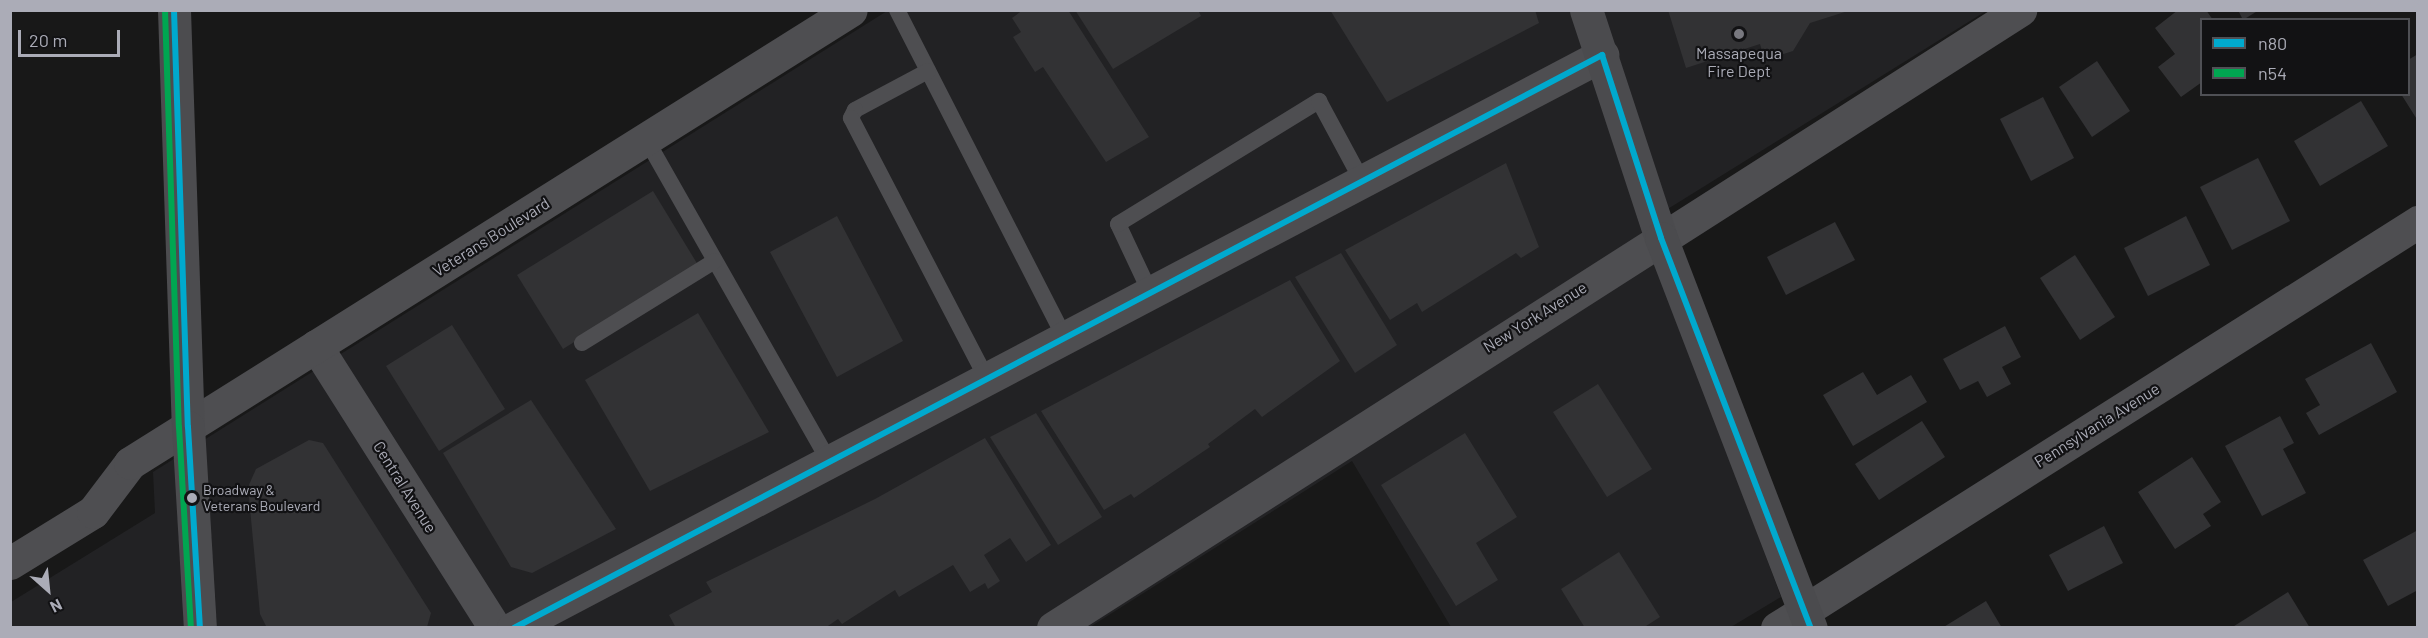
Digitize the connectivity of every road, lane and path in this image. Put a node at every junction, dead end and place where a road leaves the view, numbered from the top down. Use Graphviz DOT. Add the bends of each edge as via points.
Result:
graph roads {
  1 [pos="174,10"];
  2 [pos="851,10"];
  3 [pos="897,10"];
  4 [pos="1586,10"];
  5 [pos="2020,10"];
  6 [pos="1602,55"];
  7 [pos="928,71"];
  8 [pos="646,139"];
  9 [pos="1362,181"];
  10 [pos="2418,222"];
  11 [pos="1660,238"];
  12 [pos="715,261"];
  13 [pos="1150,292"];
  14 [pos="1065,338"];
  15 [pos="582,343"];
  16 [pos="316,346"];
  17 [pos="987,379"];
  18 [pos="189,427"];
  19 [pos="830,461"];
  20 [pos="10,563"];
  21 [pos="1797,622"];
  22 [pos="200,627"];
  23 [pos="495,627"];
  24 [pos="513,627"];
  25 [pos="1053,627"];
  1 -- 18 [label="main road"];
  2 -- 8 [label="street, Veterans Boulevard"];
  3 -- 7 [label="lane"];
  4 -- 6 [label="main road"];
  5 -- 11 [label="street, New York Avenue"];
  6 -- 9 [label="street"];
  6 -- 11 [label="main road"];
  7 -- 14 [label="lane"];
  7 -- 17 [label="lane" via="855,111 851,118"];
  8 -- 12 [label="lane"];
  8 -- 16 [label="street, Veterans Boulevard"];
  9 -- 13 [label="street"];
  9 -- 13 [label="lane" via="1319,101 1118,224"];
  10 -- 21 [label="street, Pennsylvania Avenue"];
  11 -- 21 [label="main road"];
  11 -- 25 [label="street, New York Avenue"];
  12 -- 15 [label="lane"];
  12 -- 19 [label="lane"];
  13 -- 14 [label="street"];
  14 -- 17 [label="street"];
  16 -- 18 [label="street, Veterans Boulevard"];
  16 -- 23 [label="street, Central Avenue"];
  17 -- 19 [label="street"];
  18 -- 20 [label="street, Veterans Boulevard" via="130,463 93,512"];
  18 -- 22 [label="main road"];
  19 -- 24 [label="street"];
}
